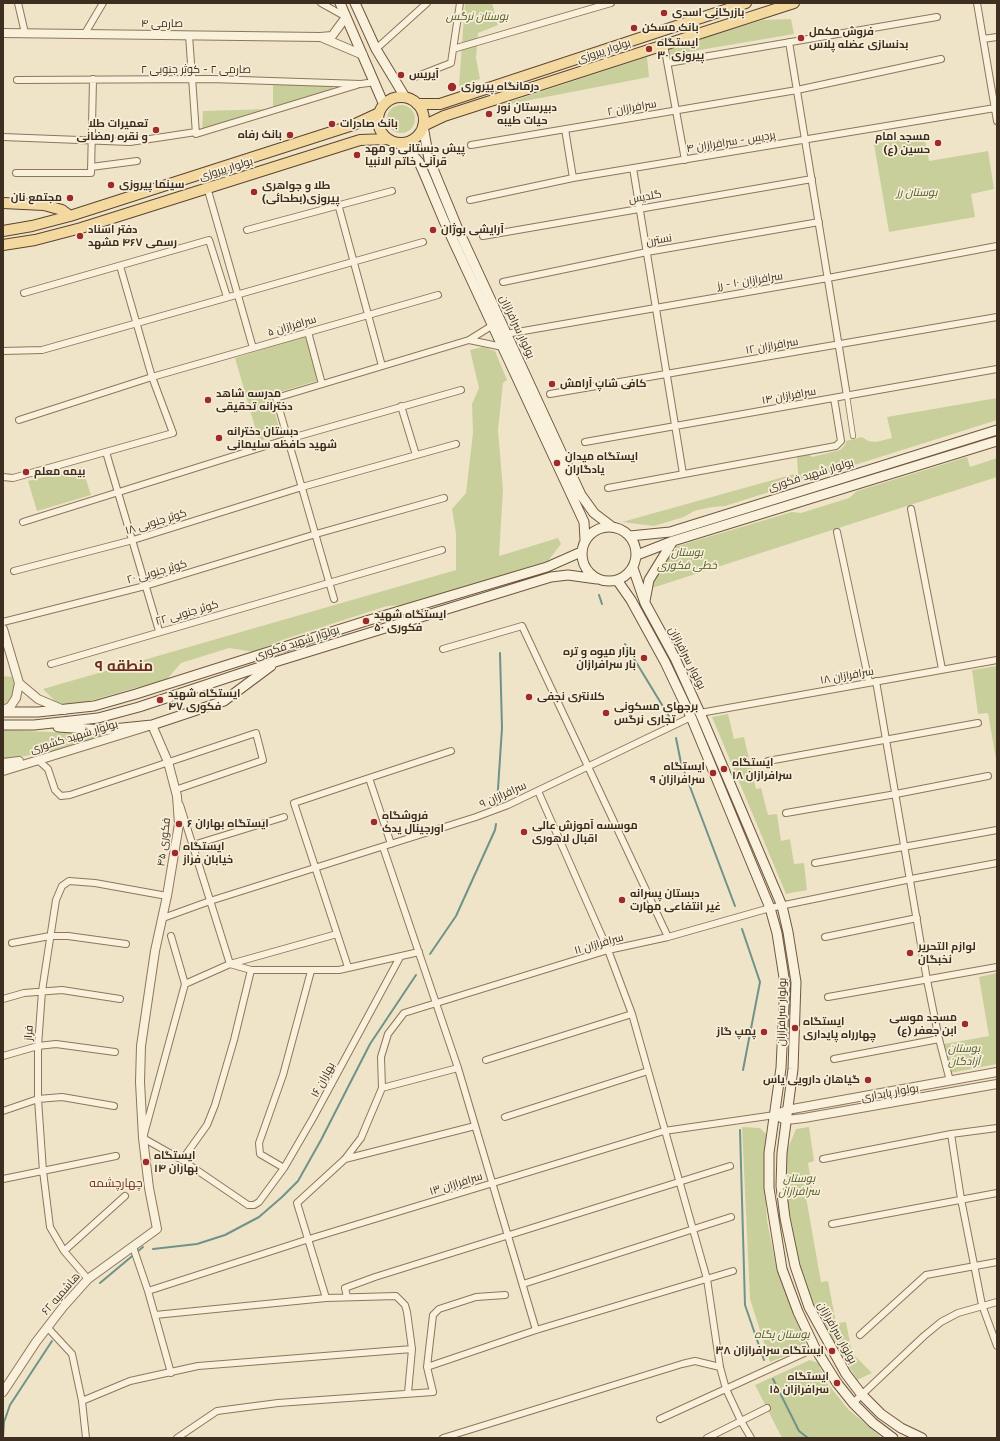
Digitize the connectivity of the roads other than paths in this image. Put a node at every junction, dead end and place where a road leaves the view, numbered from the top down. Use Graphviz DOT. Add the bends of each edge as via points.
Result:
graph roads {
  1 [pos="18,3"];
  2 [pos="103,3"];
  3 [pos="321,3"];
  4 [pos="340,3"];
  5 [pos="460,3"];
  6 [pos="610,3"];
  7 [pos="746,3"];
  8 [pos="794,3"];
  9 [pos="977,3"];
  10 [pos="358,4"];
  11 [pos="425,4"];
  12 [pos="346,17"];
  13 [pos="937,17"];
  14 [pos="3,33"];
  15 [pos="25,33"];
  16 [pos="84,35"];
  17 [pos="189,35"];
  18 [pos="320,37"];
  19 [pos="997,37"];
  20 [pos="983,39"];
  21 [pos="789,42"];
  22 [pos="664,45"];
  23 [pos="376,49"];
  24 [pos="453,49"];
  25 [pos="363,54"];
  26 [pos="941,58"];
  27 [pos="668,63"];
  28 [pos="415,77"];
  29 [pos="93,79"];
  30 [pos="17,80"];
  31 [pos="192,80"];
  32 [pos="375,82"];
  33 [pos="361,84"];
  34 [pos="797,90"];
  35 [pos="404,98"];
  36 [pos="417,104"];
  37 [pos="995,108"];
  38 [pos="381,109"];
  39 [pos="676,110"];
  40 [pos="997,120"];
  41 [pos="423,126"];
  42 [pos="565,129"];
  43 [pos="196,133"];
  44 [pos="3,137"];
  45 [pos="387,139"];
  46 [pos="805,140"];
  47 [pos="92,142"];
  48 [pos="398,143"];
  49 [pos="471,145"];
  50 [pos="685,160"];
  51 [pos="137,161"];
  52 [pos="633,168"];
  53 [pos="91,170"];
  54 [pos="16,173"];
  55 [pos="573,178"];
  56 [pos="812,179"];
  57 [pos="207,187"];
  58 [pos="392,191"];
  59 [pos="470,200"];
  60 [pos="3,203"];
  61 [pos="338,204"];
  62 [pos="639,208"];
  63 [pos="70,216"];
  64 [pos="819,222"];
  65 [pos="247,230"];
  66 [pos="3,231"];
  67 [pos="483,236"];
  68 [pos="424,242"];
  69 [pos="3,245"];
  70 [pos="997,246"];
  71 [pos="647,252"];
  72 [pos="354,261"];
  73 [pos="120,266"];
  74 [pos="828,278"];
  75 [pos="503,282"];
  76 [pos="24,293"];
  77 [pos="237,294"];
  78 [pos="438,295"];
  79 [pos="227,297"];
  80 [pos="656,307"];
  81 [pos="368,314"];
  82 [pos="997,317"];
  83 [pos="138,322"];
  84 [pos="493,324"];
  85 [pos="308,332"];
  86 [pos="506,334"];
  87 [pos="470,340"];
  88 [pos="839,344"];
  89 [pos="503,347"];
  90 [pos="252,348"];
  91 [pos="3,351"];
  92 [pos="382,366"];
  93 [pos="997,369"];
  94 [pos="666,374"];
  95 [pos="152,377"];
  96 [pos="322,384"];
  97 [pos="461,390"];
  98 [pos="550,394"];
  99 [pos="847,396"];
  100 [pos="834,398"];
  101 [pos="401,406"];
  102 [pos="19,420"];
  103 [pos="675,426"];
  104 [pos="997,430"];
  105 [pos="853,436"];
  106 [pos="288,439"];
  107 [pos="997,441"];
  108 [pos="585,442"];
  109 [pos="456,444"];
  110 [pos="106,452"];
  111 [pos="416,455"];
  112 [pos="683,474"];
  113 [pos="3,477"];
  114 [pos="302,487"];
  115 [pos="608,488"];
  116 [pos="118,492"];
  117 [pos="444,498"];
  118 [pos="911,509"];
  119 [pos="23,522"];
  120 [pos="611,526"];
  121 [pos="837,532"];
  122 [pos="316,534"];
  123 [pos="630,536"];
  124 [pos="133,540"];
  125 [pos="585,540"];
  126 [pos="673,541"];
  127 [pos="442,550"];
  128 [pos="581,552"];
  129 [pos="637,555"];
  130 [pos="633,568"];
  131 [pos="14,571"];
  132 [pos="597,579"];
  133 [pos="617,580"];
  134 [pos="329,582"];
  135 [pos="145,586"];
  136 [pos="334,599"];
  137 [pos="645,602"];
  138 [pos="3,622"];
  139 [pos="159,631"];
  140 [pos="4,634"];
  141 [pos="443,649"];
  142 [pos="997,660"];
  143 [pos="278,661"];
  144 [pos="51,664"];
  145 [pos="942,669"];
  146 [pos="876,681"];
  147 [pos="869,682"];
  148 [pos="19,683"];
  149 [pos="64,710"];
  150 [pos="3,711"];
  151 [pos="700,713"];
  152 [pos="691,717"];
  153 [pos="978,724"];
  154 [pos="3,725"];
  155 [pos="34,725"];
  156 [pos="152,725"];
  157 [pos="887,740"];
  158 [pos="451,752"];
  159 [pos="38,760"];
  160 [pos="768,761"];
  161 [pos="168,762"];
  162 [pos="3,763"];
  163 [pos="588,766"];
  164 [pos="3,770"];
  165 [pos="988,776"];
  166 [pos="370,778"];
  167 [pos="538,791"];
  168 [pos="176,793"];
  169 [pos="896,794"];
  170 [pos="786,813"];
  171 [pos="284,817"];
  172 [pos="997,830"];
  173 [pos="391,844"];
  174 [pos="193,845"];
  175 [pos="383,847"];
  176 [pos="905,848"];
  177 [pos="815,863"];
  178 [pos="997,863"];
  179 [pos="315,868"];
  180 [pos="911,879"];
  181 [pos="167,896"];
  182 [pos="210,901"];
  183 [pos="782,906"];
  184 [pos="770,908"];
  185 [pos="163,918"];
  186 [pos="917,918"];
  187 [pos="337,934"];
  188 [pos="50,936"];
  189 [pos="171,936"];
  190 [pos="668,937"];
  191 [pos="824,937"];
  192 [pos="12,943"];
  193 [pos="126,944"];
  194 [pos="608,950"];
  195 [pos="419,952"];
  196 [pos="400,957"];
  197 [pos="230,964"];
  198 [pos="348,967"];
  199 [pos="997,967"];
  200 [pos="251,970"];
  201 [pos="310,971"];
  202 [pos="927,980"];
  203 [pos="185,984"];
  204 [pos="42,991"];
  205 [pos="828,997"];
  206 [pos="120,999"];
  207 [pos="3,1000"];
  208 [pos="436,1004"];
  209 [pos="632,1014"];
  210 [pos="939,1039"];
  211 [pos="38,1046"];
  212 [pos="115,1052"];
  213 [pos="3,1056"];
  214 [pos="834,1059"];
  215 [pos="486,1060"];
  216 [pos="458,1068"];
  217 [pos="648,1072"];
  218 [pos="997,1072"];
  219 [pos="950,1081"];
  220 [pos="997,1084"];
  221 [pos="382,1088"];
  222 [pos="38,1099"];
  223 [pos="114,1106"];
  224 [pos="787,1110"];
  225 [pos="3,1111"];
  226 [pos="775,1115"];
  227 [pos="505,1118"];
  228 [pos="786,1120"];
  229 [pos="476,1126"];
  230 [pos="997,1128"];
  231 [pos="664,1131"];
  232 [pos="951,1134"];
  233 [pos="143,1138"];
  234 [pos="116,1156"];
  235 [pos="823,1159"];
  236 [pos="182,1160"];
  237 [pos="344,1160"];
  238 [pos="730,1166"];
  239 [pos="284,1168"];
  240 [pos="43,1171"];
  241 [pos="3,1179"];
  242 [pos="678,1181"];
  243 [pos="493,1184"];
  244 [pos="997,1193"];
  245 [pos="125,1196"];
  246 [pos="962,1199"];
  247 [pos="732,1217"];
  248 [pos="832,1224"];
  249 [pos="692,1228"];
  250 [pos="157,1229"];
  251 [pos="508,1235"];
  252 [pos="308,1239"];
  253 [pos="133,1247"];
  254 [pos="64,1251"];
  255 [pos="997,1262"];
  256 [pos="974,1265"];
  257 [pos="732,1271"];
  258 [pos="88,1278"];
  259 [pos="707,1279"];
  260 [pos="523,1284"];
  261 [pos="148,1290"];
  262 [pos="505,1295"];
  263 [pos="347,1297"];
  264 [pos="326,1298"];
  265 [pos="997,1302"];
  266 [pos="982,1305"];
  267 [pos="155,1315"];
  268 [pos="47,1327"];
  269 [pos="536,1330"];
  270 [pos="860,1335"];
  271 [pos="997,1346"];
  272 [pos="816,1348"];
  273 [pos="412,1349"];
  274 [pos="720,1367"];
  275 [pos="427,1368"];
  276 [pos="171,1373"];
  277 [pos="726,1389"];
  278 [pos="3,1392"];
  279 [pos="408,1393"];
  280 [pos="862,1395"];
  281 [pos="82,1401"];
  282 [pos="853,1403"];
  283 [pos="767,1408"];
  284 [pos="660,1419"];
  285 [pos="741,1421"];
  286 [pos="86,1438"];
  287 [pos="177,1438"];
  288 [pos="443,1438"];
  289 [pos="707,1438"];
  290 [pos="752,1438"];
  291 [pos="893,1438"];
  292 [pos="922,1438"];
  1 -- 15 [label="street"];
  2 -- 16 [label="street"];
  3 -- 12 [label="street"];
  4 -- 12 [label="main road"];
  5 -- 24 [label="street"];
  6 -- 24 [label="street"];
  7 -- 36 [label="main road, بولوار پیروزی" via="440,104"];
  8 -- 22 [label="main road, بولوار پیروزی"];
  9 -- 20 [label="street"];
  10 -- 23 [label="main road"];
  11 -- 23 [label="street"];
  12 -- 18 [label="street" via="332,36"];
  12 -- 25 [label="main road"];
  13 -- 21 [label="street"];
  14 -- 15 [label="street, صارمی ۴"];
  15 -- 16 [label="street, صارمی ۴"];
  16 -- 17 [label="street, صارمی ۴"];
  17 -- 18 [label="street, صارمی ۴"];
  17 -- 31 [label="street"];
  18 -- 25 [label="street"];
  19 -- 20 [label="street"];
  20 -- 37 [label="street"];
  21 -- 27 [label="street"];
  21 -- 34 [label="street"];
  22 -- 27 [label="street"];
  22 -- 41 [label="main road, بولوار پیروزی" via="444,116"];
  23 -- 35 [label="main road"];
  24 -- 28 [label="street" via="451,63"];
  25 -- 32 [label="main road"];
  26 -- 34 [label="street, سرافرازان ۲"];
  27 -- 39 [label="street"];
  29 -- 30 [label="street, صارمی ۲ - کوثر جنوبی ۲"];
  29 -- 31 [label="street, صارمی ۲ - کوثر جنوبی ۲"];
  29 -- 47 [label="street"];
  31 -- 33 [label="street, صارمی ۲ - کوثر جنوبی ۲"];
  31 -- 43 [label="street"];
  32 -- 33 [label="street, صارمی ۲ - کوثر جنوبی ۲"];
  32 -- 38 [label="main road"];
  33 -- 43 [label="street"];
  34 -- 39 [label="street, سرافرازان ۲"];
  34 -- 46 [label="street"];
  35 -- 36 [label="main road"];
  35 -- 38 [label="main road" via="393,99"];
  36 -- 41 [label="main road" via="424,114"];
  37 -- 40 [label="street"];
  37 -- 46 [label="street, پردیس - سرافرازان ۴"];
  38 -- 45 [label="main road" via="379,127"];
  38 -- 63 [label="main road, بولوار پیروزی" via="353,125"];
  39 -- 42 [label="street, سرافرازان ۲"];
  39 -- 50 [label="street"];
  41 -- 48 [label="main road" via="421,133 411,141"];
  41 -- 86 [label="main road, بولوار سرافرازان" via="429,160"];
  42 -- 49 [label="street, سرافرازان ۲"];
  42 -- 55 [label="street"];
  43 -- 47 [label="street" via="130,142"];
  44 -- 47 [label="street"];
  45 -- 48 [label="main road"];
  45 -- 57 [label="main road, بولوار پیروزی" via="360,140"];
  46 -- 50 [label="street, پردیس - سرافرازان ۴"];
  46 -- 56 [label="street"];
  47 -- 53 [label="street"];
  48 -- 84 [label="main road, بولوار سرافرازان" via="418,162"];
  50 -- 52 [label="street, پردیس - سرافرازان ۴"];
  51 -- 53 [label="street"];
  52 -- 55 [label="street, پردیس - سرافرازان ۴"];
  52 -- 62 [label="street"];
  53 -- 54 [label="street"];
  55 -- 59 [label="street, پردیس - سرافرازان ۴"];
  56 -- 62 [label="street, گلدیس"];
  56 -- 64 [label="street"];
  57 -- 69 [label="main road, بولوار پیروزی" via="81,228"];
  57 -- 77 [label="street"];
  58 -- 61 [label="street"];
  60 -- 63 [label="main road" via="44,205 62,210"];
  61 -- 65 [label="street"];
  61 -- 72 [label="street"];
  62 -- 67 [label="street, گلدیس"];
  62 -- 71 [label="street"];
  63 -- 66 [label="main road, بولوار پیروزی"];
  64 -- 71 [label="street, نسترن"];
  64 -- 74 [label="street"];
  68 -- 72 [label="street"];
  70 -- 74 [label="street, سرافرازان ۱۰ - رز"];
  71 -- 75 [label="street, نسترن"];
  71 -- 80 [label="street"];
  72 -- 77 [label="street"];
  72 -- 81 [label="street"];
  73 -- 76 [label="street"];
  73 -- 79 [label="street" via="208,240"];
  73 -- 83 [label="street"];
  74 -- 80 [label="street, سرافرازان ۱۰ - رز"];
  74 -- 88 [label="street"];
  77 -- 79 [label="street"];
  77 -- 90 [label="street"];
  78 -- 81 [label="street, سرافرازان ۵"];
  79 -- 83 [label="street"];
  80 -- 86 [label="street, سرافرازان ۱۰ - رز"];
  80 -- 94 [label="street"];
  81 -- 85 [label="street, سرافرازان ۵"];
  81 -- 92 [label="street"];
  82 -- 88 [label="street, سرافرازان ۱۲"];
  83 -- 91 [label="street" via="42,350"];
  83 -- 95 [label="street"];
  84 -- 87 [label="street"];
  84 -- 89 [label="main road, بولوار سرافرازان"];
  85 -- 90 [label="street, سرافرازان ۵"];
  85 -- 96 [label="street"];
  86 -- 120 [label="main road, بولوار سرافرازان" via="581,495 594,513"];
  87 -- 89 [label="street"];
  87 -- 92 [label="street"];
  88 -- 94 [label="street, سرافرازان ۱۲"];
  88 -- 99 [label="street"];
  89 -- 125 [label="main road, بولوار سرافرازان" via="584,522"];
  90 -- 95 [label="street, سرافرازان ۵"];
  92 -- 96 [label="street"];
  93 -- 99 [label="street, سرافرازان ۱۴"];
  94 -- 98 [label="street, سرافرازان ۱۲"];
  94 -- 103 [label="street"];
  95 -- 102 [label="street, سرافرازان ۵"];
  95 -- 110 [label="street" via="172,433"];
  96 -- 106 [label="street" via="276,398"];
  97 -- 101 [label="street"];
  99 -- 100 [label="street, سرافرازان ۱۴"];
  99 -- 105 [label="street"];
  100 -- 103 [label="street, سرافرازان ۱۴"];
  100 -- 112 [label="street" via="842,441 836,446"];
  101 -- 106 [label="street"];
  101 -- 111 [label="street"];
  103 -- 108 [label="street, سرافرازان ۱۴"];
  103 -- 112 [label="street"];
  104 -- 123 [label="main road, بولوار شهید فکوری" via="670,532"];
  106 -- 114 [label="street"];
  106 -- 116 [label="street"];
  107 -- 126 [label="main road, بولوار شهید فکوری"];
  109 -- 111 [label="street, کوثر جنوبی ۱۸"];
  110 -- 113 [label="street" via="13,478"];
  110 -- 116 [label="street"];
  111 -- 114 [label="street, کوثر جنوبی ۱۸"];
  112 -- 115 [label="street"];
  114 -- 122 [label="street"];
  114 -- 124 [label="street, کوثر جنوبی ۱۸"];
  116 -- 119 [label="street"];
  116 -- 124 [label="street"];
  117 -- 122 [label="street, کوثر جنوبی ۲۰"];
  118 -- 145 [label="street"];
  120 -- 123 [label="main road" via="621,529"];
  120 -- 125 [label="main road" via="600,528"];
  121 -- 147 [label="street"];
  122 -- 134 [label="street"];
  122 -- 135 [label="street, کوثر جنوبی ۲۰"];
  123 -- 129 [label="main road"];
  124 -- 131 [label="street, کوثر جنوبی ۱۸"];
  124 -- 135 [label="street"];
  125 -- 128 [label="main road"];
  126 -- 129 [label="main road, بولوار شهید فکوری"];
  126 -- 137 [label="main road" via="649,580"];
  127 -- 134 [label="street, کوثر جنوبی ۲۲"];
  128 -- 132 [label="main road" via="588,573"];
  128 -- 149 [label="main road, بولوار شهید فکوری" via="547,567 136,694 94,706"];
  129 -- 130 [label="main road"];
  130 -- 133 [label="main road"];
  130 -- 137 [label="main road, بولوار سرافرازان"];
  132 -- 133 [label="main road" via="608,582"];
  132 -- 143 [label="main road, بولوار شهید فکوری" via="568,575 551,577"];
  133 -- 152 [label="main road, بولوار سرافرازان" via="665,662"];
  134 -- 136 [label="street"];
  134 -- 139 [label="street, کوثر جنوبی ۲۲"];
  135 -- 138 [label="street, کوثر جنوبی ۲۰"];
  135 -- 139 [label="street"];
  137 -- 151 [label="main road, بولوار سرافرازان" via="675,658"];
  139 -- 144 [label="street, کوثر جنوبی ۲۲"];
  140 -- 148 [label="street"];
  141 -- 163 [label="street" via="522,626"];
  142 -- 145 [label="street, سرافرازان ۱۸"];
  143 -- 155 [label="main road, بولوار شهید فکوری" via="98,718"];
  143 -- 156 [label="main road" via="224,702"];
  145 -- 146 [label="street, سرافرازان ۱۸"];
  146 -- 147 [label="street, سرافرازان ۱۸"];
  146 -- 157 [label="street"];
  147 -- 151 [label="street, سرافرازان ۱۸"];
  148 -- 149 [label="street" via="38,699"];
  148 -- 150 [label="street" via="16,698 10,707"];
  149 -- 150 [label="main road, بولوار شهید فکوری"];
  151 -- 183 [label="main road, بولوار سرافرازان"];
  152 -- 163 [label="street, سرافرازان ۹"];
  152 -- 184 [label="main road, بولوار سرافرازان"];
  153 -- 157 [label="street"];
  154 -- 155 [label="main road, بولوار شهید فکوری"];
  155 -- 156 [label="main road" via="103,730"];
  156 -- 159 [label="street, بولوار شهید کشوری"];
  156 -- 161 [label="street, فکوری ۴۵"];
  157 -- 160 [label="street"];
  157 -- 169 [label="street"];
  158 -- 166 [label="street"];
  159 -- 161 [label="street" via="48,769 61,796"];
  159 -- 162 [label="street" via="34,757"];
  159 -- 164 [label="street, بولوار شهید کشوری"];
  161 -- 168 [label="street, فکوری ۴۵"];
  161 -- 168 [label="street" via="256,733 264,760"];
  163 -- 167 [label="street, سرافرازان ۹"];
  163 -- 190 [label="street"];
  165 -- 169 [label="street"];
  166 -- 173 [label="street"];
  166 -- 179 [label="street" via="294,803"];
  167 -- 173 [label="street, سرافرازان ۹" via="476,818"];
  167 -- 194 [label="street"];
  168 -- 174 [label="street"];
  168 -- 181 [label="street, فکوری ۴۵" via="179,824"];
  169 -- 170 [label="street"];
  169 -- 176 [label="street"];
  171 -- 174 [label="street"];
  172 -- 176 [label="street"];
  173 -- 175 [label="street, سرافرازان ۹"];
  174 -- 182 [label="street"];
  175 -- 179 [label="street, سرافرازان ۹"];
  175 -- 195 [label="street"];
  176 -- 177 [label="street"];
  176 -- 180 [label="street"];
  178 -- 180 [label="street, سرافرازان ۱۱"];
  179 -- 182 [label="street, سرافرازان ۹"];
  179 -- 187 [label="street"];
  180 -- 183 [label="street, سرافرازان ۱۱"];
  180 -- 186 [label="street"];
  181 -- 185 [label="street, فکوری ۴۵"];
  181 -- 188 [label="street, فراز" via="69,881 62,886 56,900"];
  182 -- 185 [label="street, سرافرازان ۹"];
  182 -- 197 [label="street"];
  183 -- 184 [label="street, سرافرازان ۱۱"];
  183 -- 224 [label="main road, بولوار سرافرازان" via="796,982 793,1069"];
  184 -- 190 [label="street, سرافرازان ۱۱"];
  184 -- 226 [label="main road, بولوار سرافرازان" via="785,984 781,1068"];
  185 -- 233 [label="street, فکوری ۴۵" via="154,958 141,1046"];
  186 -- 191 [label="street"];
  186 -- 202 [label="street"];
  187 -- 197 [label="street"];
  187 -- 198 [label="street"];
  188 -- 192 [label="street"];
  188 -- 193 [label="street"];
  188 -- 204 [label="street, فراز"];
  189 -- 203 [label="street"];
  190 -- 194 [label="street, سرافرازان ۱۱"];
  194 -- 208 [label="street, سرافرازان ۱۱"];
  194 -- 209 [label="street"];
  195 -- 196 [label="street"];
  195 -- 208 [label="street"];
  196 -- 198 [label="street"];
  196 -- 239 [label="street, بهاران ۱۶"];
  197 -- 200 [label="street"];
  197 -- 203 [label="street"];
  198 -- 201 [label="street" via="339,970"];
  199 -- 202 [label="street"];
  200 -- 201 [label="street"];
  200 -- 236 [label="street" via="215,1105 206,1125"];
  201 -- 239 [label="street" via="283,1075 258,1149 260,1154"];
  202 -- 205 [label="street"];
  202 -- 210 [label="street"];
  203 -- 233 [label="street"];
  204 -- 206 [label="street" via="62,990"];
  204 -- 207 [label="street" via="24,993"];
  204 -- 211 [label="street, فراز"];
  208 -- 216 [label="street"];
  208 -- 221 [label="street, سرافرازان ۱۱" via="404,1013 388,1034 381,1057"];
  209 -- 215 [label="street"];
  209 -- 217 [label="street"];
  210 -- 214 [label="street"];
  210 -- 219 [label="street"];
  211 -- 212 [label="street" via="56,1044"];
  211 -- 213 [label="street"];
  211 -- 222 [label="street, فراز"];
  216 -- 221 [label="street"];
  216 -- 229 [label="street"];
  217 -- 227 [label="street"];
  217 -- 231 [label="street"];
  218 -- 219 [label="street, بولوار پایداری"];
  219 -- 224 [label="street, بولوار پایداری"];
  220 -- 228 [label="street, بولوار پایداری"];
  221 -- 237 [label="street" via="361,1138"];
  222 -- 223 [label="street" via="62,1097"];
  222 -- 225 [label="street"];
  222 -- 240 [label="street, فراز"];
  224 -- 226 [label="street, بولوار پایداری"];
  224 -- 228 [label="main road, بولوار سرافرازان"];
  226 -- 228 [label="street"];
  226 -- 231 [label="street, سرافرازان ۱۳"];
  226 -- 272 [label="main road, بولوار سرافرازان" via="769,1153 769,1188 773,1220 782,1269 798,1312"];
  228 -- 280 [label="main road, بولوار سرافرازان" via="781,1186 795,1266 809,1307 846,1374"];
  229 -- 237 [label="street"];
  229 -- 243 [label="street"];
  230 -- 232 [label="street"];
  231 -- 242 [label="street"];
  231 -- 243 [label="street, سرافرازان ۱۳"];
  232 -- 235 [label="street"];
  232 -- 246 [label="street"];
  233 -- 236 [label="street"];
  233 -- 250 [label="street, فکوری ۴۵"];
  234 -- 240 [label="street"];
  236 -- 239 [label="street, بهاران ۱۶" via="248,1204 254,1205"];
  237 -- 252 [label="street" via="297,1203"];
  238 -- 242 [label="street"];
  240 -- 241 [label="street"];
  240 -- 254 [label="street, فراز" via="50,1227"];
  242 -- 249 [label="street"];
  242 -- 251 [label="street"];
  243 -- 251 [label="street"];
  243 -- 252 [label="street, سرافرازان ۱۳"];
  244 -- 246 [label="street"];
  245 -- 254 [label="street"];
  246 -- 248 [label="street"];
  246 -- 256 [label="street"];
  247 -- 249 [label="street"];
  249 -- 259 [label="street"];
  249 -- 260 [label="street"];
  250 -- 253 [label="street, هاشمیه ۶۲"];
  251 -- 260 [label="street"];
  251 -- 263 [label="street" via="345,1288"];
  252 -- 261 [label="street, سرافرازان ۱۳"];
  252 -- 264 [label="street"];
  253 -- 258 [label="street, هاشمیه ۶۲"];
  253 -- 261 [label="street"];
  254 -- 258 [label="street, فراز"];
  255 -- 256 [label="street"];
  256 -- 266 [label="street"];
  256 -- 270 [label="street" via="926,1275"];
  257 -- 259 [label="street"];
  258 -- 268 [label="street, هاشمیه ۶۲"];
  259 -- 269 [label="street"];
  259 -- 274 [label="street"];
  260 -- 269 [label="street"];
  261 -- 267 [label="street"];
  262 -- 275 [label="street" via="476,1297 439,1309 433,1315"];
  263 -- 264 [label="street"];
  263 -- 273 [label="street" via="396,1296 405,1305"];
  264 -- 267 [label="street"];
  265 -- 266 [label="street"];
  266 -- 271 [label="street"];
  266 -- 280 [label="street" via="941,1322"];
  267 -- 276 [label="street"];
  268 -- 278 [label="street, هاشمیه ۶۲"];
  268 -- 281 [label="street" via="72,1354"];
  269 -- 275 [label="street"];
  272 -- 277 [label="street"];
  272 -- 282 [label="main road, بولوار سرافرازان"];
  273 -- 276 [label="street" via="198,1366"];
  273 -- 279 [label="street"];
  274 -- 277 [label="street"];
  274 -- 288 [label="street" via="695,1362 682,1364"];
  275 -- 279 [label="street" via="433,1392"];
  276 -- 281 [label="street" via="130,1381"];
  277 -- 284 [label="street"];
  277 -- 285 [label="street"];
  279 -- 287 [label="street" via="278,1403 217,1411"];
  280 -- 282 [label="street"];
  280 -- 292 [label="main road, بولوار سرافرازان" via="881,1414"];
  281 -- 286 [label="street"];
  282 -- 291 [label="main road, بولوار سرافرازان"];
  283 -- 285 [label="street"];
  285 -- 289 [label="street"];
  285 -- 290 [label="street"];
}
